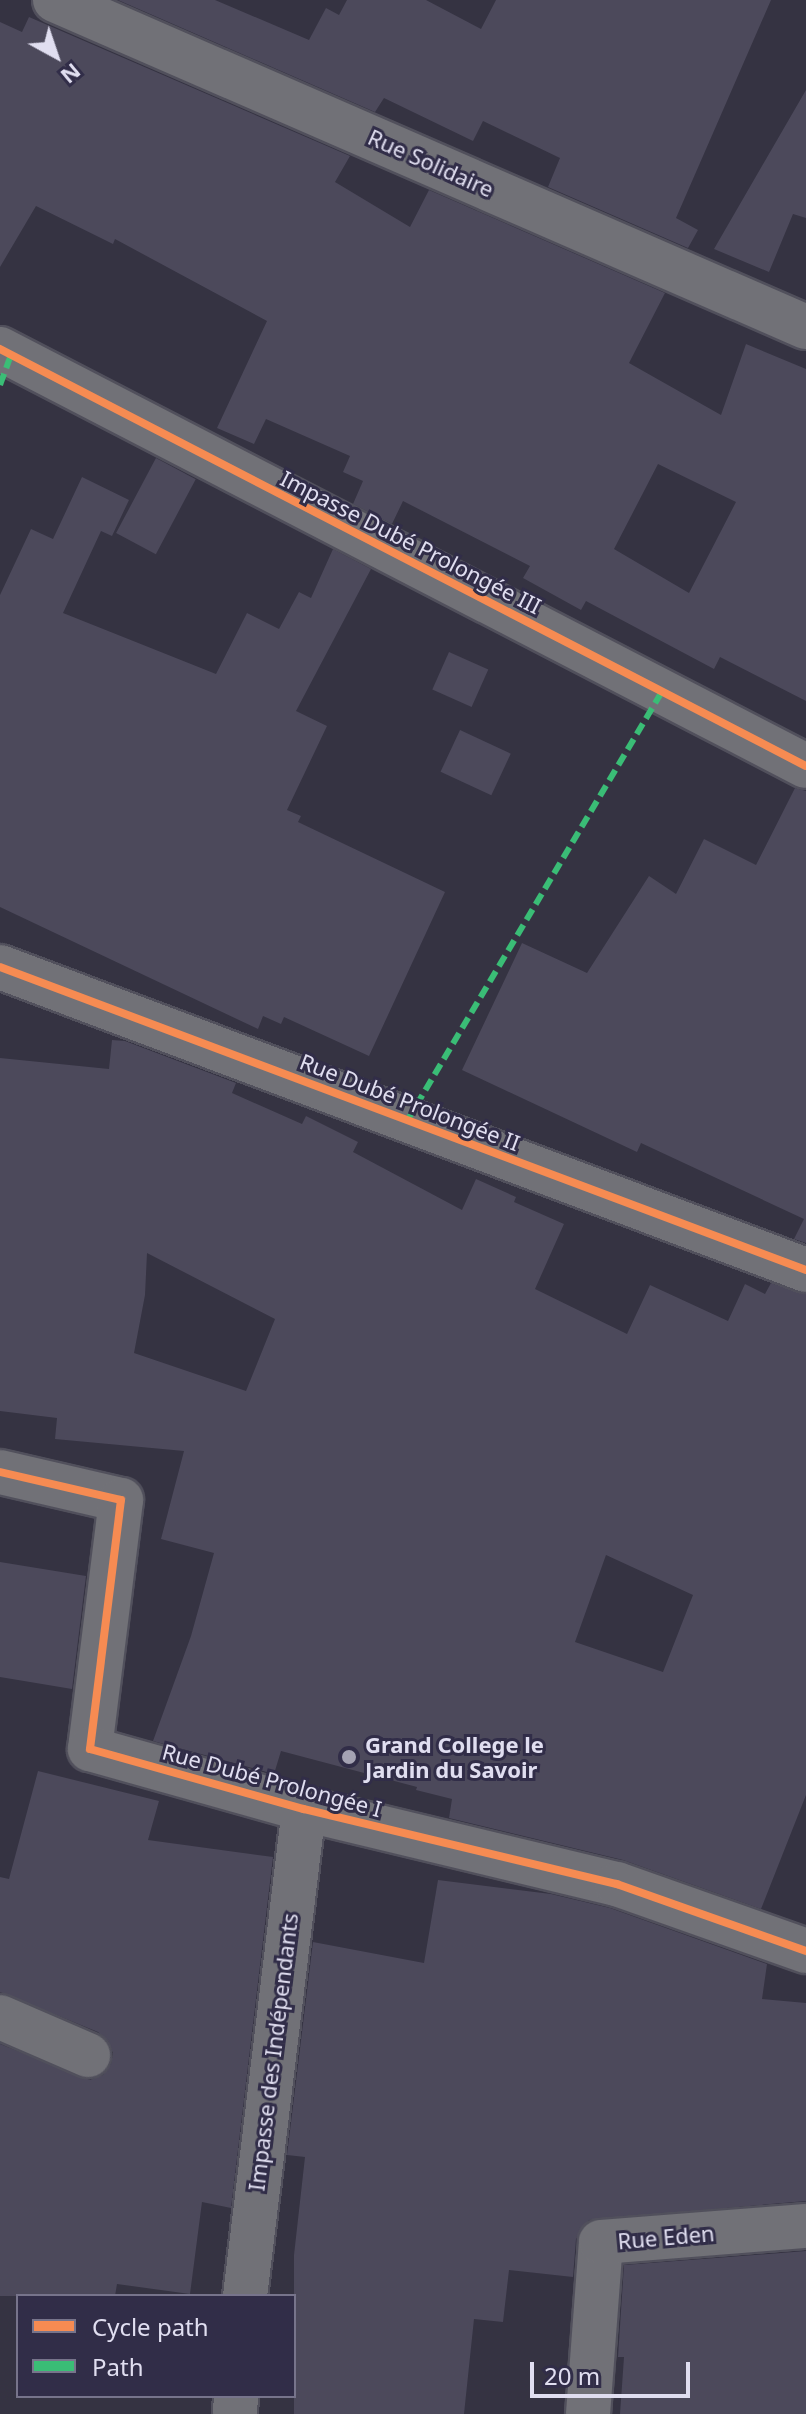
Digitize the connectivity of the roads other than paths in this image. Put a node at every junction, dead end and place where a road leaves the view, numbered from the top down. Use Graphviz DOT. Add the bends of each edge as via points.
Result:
graph roads {
  1 [pos="55,0"];
  2 [pos="806,327"];
  3 [pos="0,349"];
  4 [pos="806,766"];
  5 [pos="0,967"];
  6 [pos="806,1270"];
  7 [pos="0,1472"];
  8 [pos="304,1809"];
  9 [pos="806,1951"];
  10 [pos="0,2017"];
  11 [pos="88,2055"];
  12 [pos="806,2226"];
  13 [pos="245,2294"];
  14 [pos="588,2414"];
  1 -- 2 [label="street, Rue Solidaire"];
  3 -- 4 [label="street, Impasse Dubé Prolongée III"];
  5 -- 6 [label="street, Rue Dubé Prolongée II"];
  7 -- 8 [label="street, Rue Dubé Prolongée I" via="121,1500 90,1749"];
  8 -- 9 [label="street, Rue Dubé Prolongée I" via="617,1884"];
  8 -- 13 [label="street, Impasse des Indépendants"];
  10 -- 11 [label="street"];
  12 -- 14 [label="street, Rue Eden" via="601,2242"];
}
